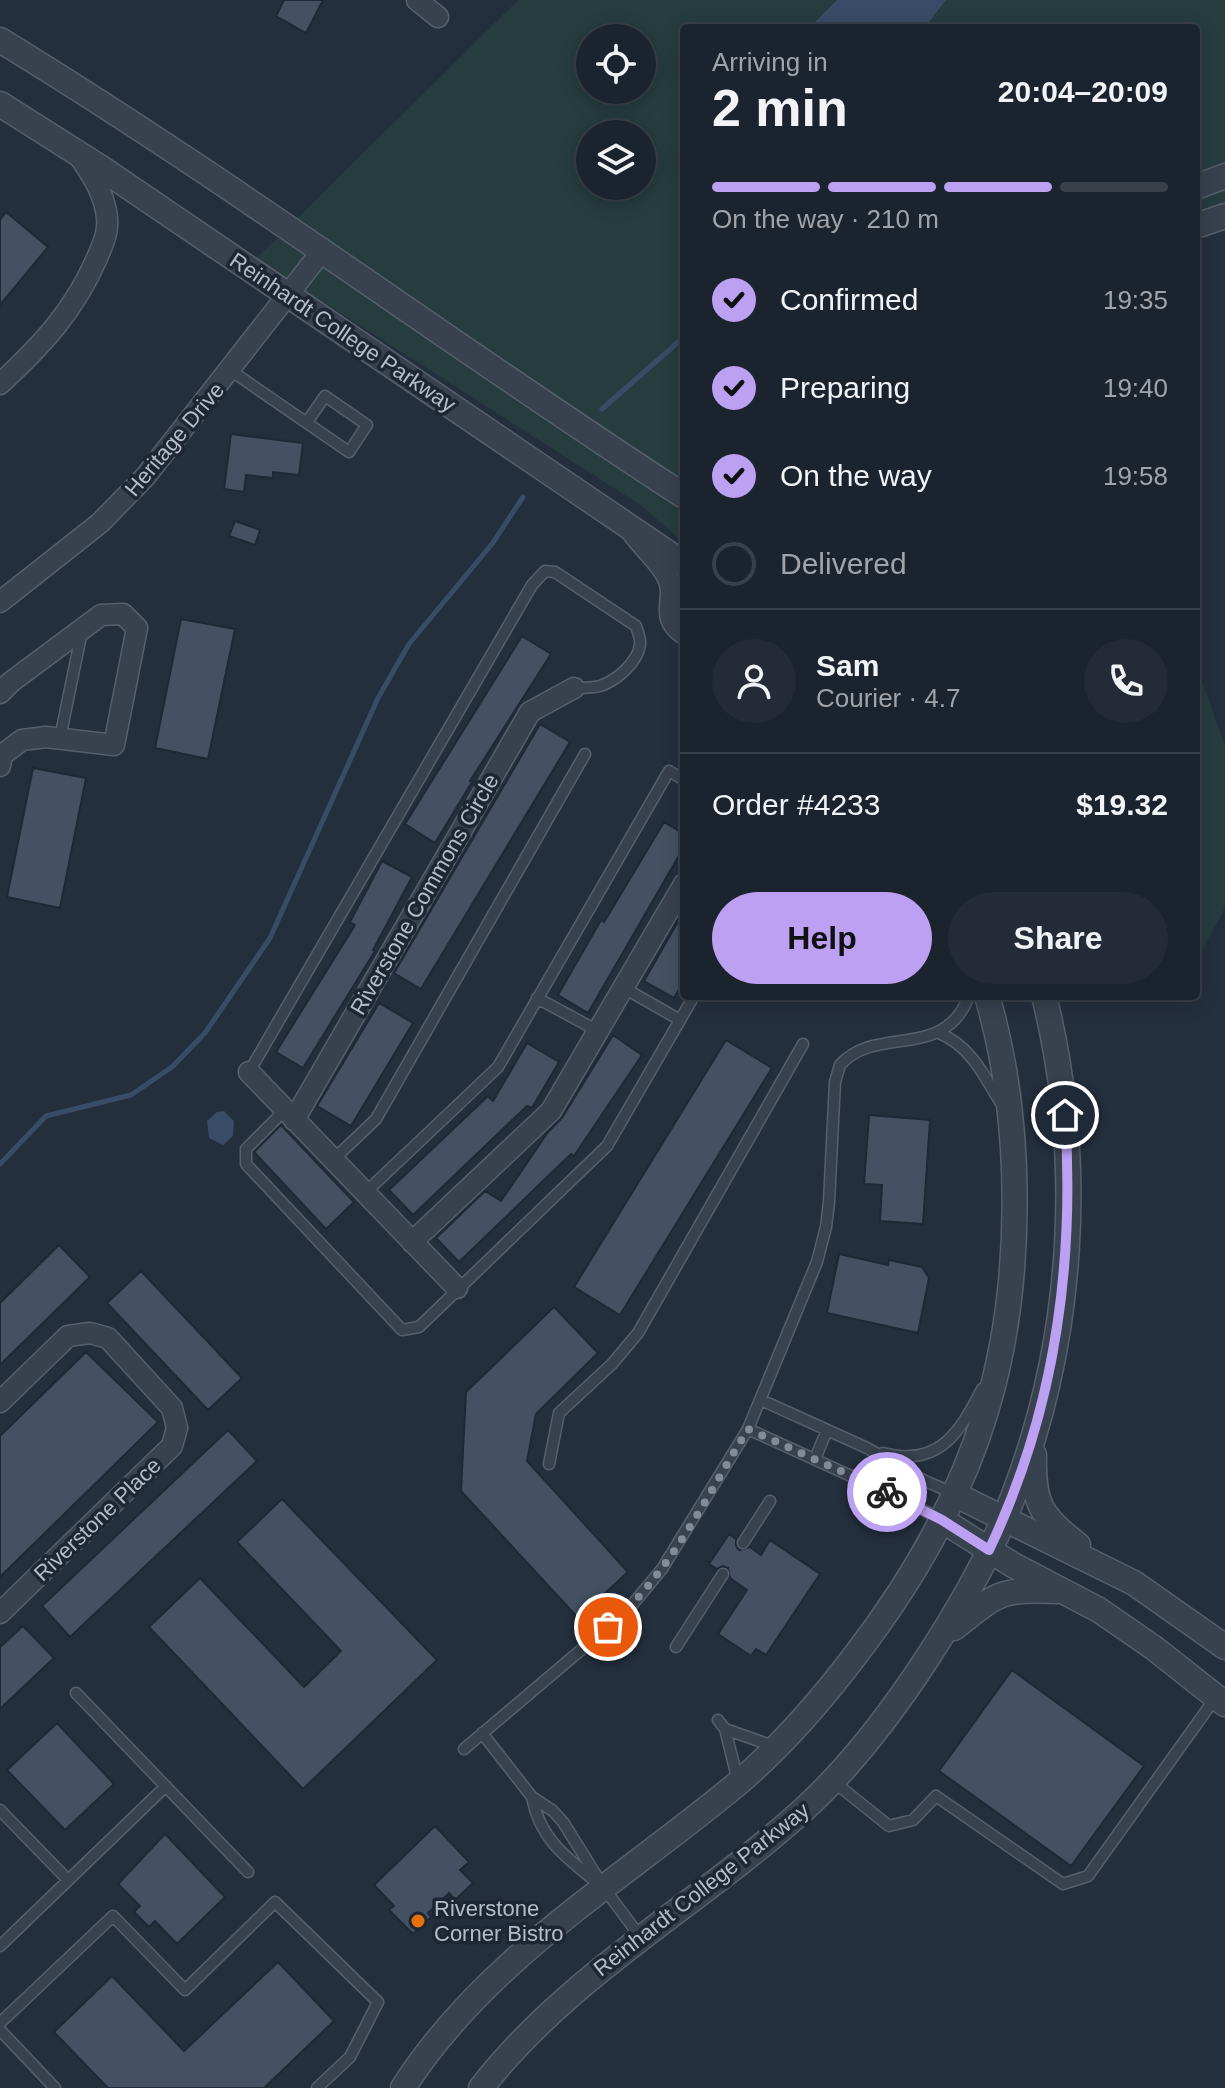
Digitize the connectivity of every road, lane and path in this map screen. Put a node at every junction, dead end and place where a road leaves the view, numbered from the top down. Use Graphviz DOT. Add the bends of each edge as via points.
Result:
graph roads {
  1 [pos="417,0"];
  2 [pos="438,17"];
  3 [pos="0,40"];
  4 [pos="0,104"];
  5 [pos="78,153"];
  6 [pos="1225,176"];
  7 [pos="1200,185"];
  8 [pos="1225,216"];
  9 [pos="1200,225"];
  10 [pos="322,251"];
  11 [pos="289,295"];
  12 [pos="230,370"];
  13 [pos="0,384"];
  14 [pos="307,422"];
  15 [pos="637,465"];
  16 [pos="680,483"];
  17 [pos="680,493"];
  18 [pos="621,520"];
  19 [pos="680,561"];
  20 [pos="0,602"];
  21 [pos="82,629"];
  22 [pos="680,631"];
  23 [pos="574,688"];
  24 [pos="0,693"];
  25 [pos="60,738"];
  26 [pos="3,752"];
  27 [pos="585,754"];
  28 [pos="680,778"];
  29 [pos="680,891"];
  30 [pos="624,988"];
  31 [pos="537,998"];
  32 [pos="692,1000"];
  33 [pos="967,1000"];
  34 [pos="988,1000"];
  35 [pos="1045,1000"];
  36 [pos="680,1020"];
  37 [pos="598,1031"];
  38 [pos="939,1033"];
  39 [pos="803,1044"];
  40 [pos="249,1072"];
  41 [pos="289,1115"];
  42 [pos="1010,1118"];
  43 [pos="333,1160"];
  44 [pos="365,1193"];
  45 [pos="412,1242"];
  46 [pos="457,1288"];
  47 [pos="999,1355"];
  48 [pos="761,1400"];
  49 [pos="0,1402"];
  50 [pos="748,1429"];
  51 [pos="827,1430"];
  52 [pos="1034,1431"];
  53 [pos="867,1448"];
  54 [pos="815,1459"];
  55 [pos="549,1464"];
  56 [pos="954,1494"];
  57 [pos="770,1501"];
  58 [pos="1004,1519"];
  59 [pos="942,1520"];
  60 [pos="743,1543"];
  61 [pos="989,1550"];
  62 [pos="1111,1572"];
  63 [pos="723,1574"];
  64 [pos="1067,1592"];
  65 [pos="0,1613"];
  66 [pos="939,1639"];
  67 [pos="676,1647"];
  68 [pos="1225,1647"];
  69 [pos="76,1693"];
  70 [pos="1220,1701"];
  71 [pos="482,1733"];
  72 [pos="777,1747"];
  73 [pos="464,1749"];
  74 [pos="833,1781"];
  75 [pos="738,1783"];
  76 [pos="166,1786"];
  77 [pos="532,1797"];
  78 [pos="0,1810"];
  79 [pos="248,1872"];
  80 [pos="68,1880"];
  81 [pos="604,1888"];
  82 [pos="641,1938"];
  83 [pos="0,1946"];
  84 [pos="0,2023"];
  85 [pos="0,2030"];
  86 [pos="55,2088"];
  87 [pos="317,2088"];
  88 [pos="403,2088"];
  89 [pos="481,2088"];
  1 -- 2 [label="street"];
  3 -- 10 [label="street"];
  4 -- 5 [label="street, Reinhardt College Parkway"];
  5 -- 11 [label="street, Reinhardt College Parkway"];
  5 -- 13 [label="street" via="97,182 108,234 78,299 47,340"];
  6 -- 7 [label="street"];
  8 -- 9 [label="street"];
  10 -- 11 [label="street, Heritage Drive"];
  10 -- 15 [label="street"];
  11 -- 12 [label="street, Heritage Drive"];
  11 -- 18 [label="street, Reinhardt College Parkway"];
  12 -- 14 [label="lane"];
  12 -- 20 [label="street, Heritage Drive" via="109,514"];
  14 -- 14 [label="lane" via="349,452 367,425 325,396"];
  15 -- 16 [label="street"];
  15 -- 17 [label="street"];
  18 -- 19 [label="street, Reinhardt College Parkway"];
  18 -- 22 [label="street" via="666,574 671,587 669,616"];
  21 -- 24 [label="street"];
  21 -- 25 [label="lane"];
  21 -- 25 [label="street" via="101,615 123,614 137,628 114,745"];
  23 -- 40 [label="lane" via="598,687 619,675 637,653 639,635 636,626 555,572 545,571 532,585"];
  23 -- 41 [label="street, Riverstone Commons Circle" via="530,712"];
  25 -- 26 [label="street" via="22,740"];
  27 -- 43 [label="lane" via="376,1119"];
  28 -- 31 [label="lane" via="669,771"];
  29 -- 30 [label="street"];
  30 -- 36 [label="lane"];
  30 -- 37 [label="street"];
  31 -- 37 [label="lane"];
  31 -- 44 [label="lane" via="498,1067"];
  32 -- 36 [label="lane"];
  33 -- 38 [label="lane" via="958,1017"];
  34 -- 42 [label="street"];
  35 -- 52 [label="street, Reinhardt College Parkway" via="1062,1093 1068,1196 1061,1309"];
  36 -- 46 [label="lane" via="607,1146"];
  37 -- 45 [label="street" via="551,1111"];
  38 -- 42 [label="lane" via="954,1039 973,1058"];
  38 -- 48 [label="lane" via="861,1050 840,1065 823,1242"];
  39 -- 55 [label="lane" via="638,1333 559,1413"];
  40 -- 41 [label="street"];
  41 -- 43 [label="street"];
  41 -- 46 [label="lane" via="246,1149 246,1164 402,1330 419,1327"];
  42 -- 47 [label="street" via="1013,1240"];
  43 -- 44 [label="street"];
  44 -- 45 [label="street"];
  45 -- 46 [label="street"];
  47 -- 53 [label="lane" via="964,1424 934,1452 897,1456"];
  47 -- 56 [label="street" via="987,1411"];
  48 -- 50 [label="lane"];
  48 -- 51 [label="lane"];
  49 -- 65 [label="street, Riverstone Place" via="68,1336 90,1333 108,1338 172,1408 177,1428 172,1446"];
  50 -- 54 [label="lane"];
  50 -- 71 [label="lane" via="640,1597"];
  51 -- 53 [label="lane"];
  51 -- 54 [label="lane"];
  52 -- 58 [label="street, Reinhardt College Parkway"];
  52 -- 62 [label="street" via="1037,1501 1050,1523"];
  53 -- 56 [label="lane"];
  54 -- 59 [label="lane"];
  56 -- 58 [label="street"];
  56 -- 59 [label="street"];
  57 -- 60 [label="lane"];
  58 -- 61 [label="street, Reinhardt College Parkway"];
  58 -- 62 [label="street"];
  59 -- 61 [label="street"];
  59 -- 72 [label="street" via="888,1612 821,1700"];
  61 -- 64 [label="street"];
  61 -- 66 [label="street, Reinhardt College Parkway"];
  62 -- 68 [label="street"];
  63 -- 67 [label="lane"];
  64 -- 66 [label="street" via="1022,1589 995,1595"];
  64 -- 70 [label="street" via="1127,1628"];
  66 -- 74 [label="street, Reinhardt College Parkway" via="890,1713"];
  69 -- 76 [label="lane"];
  70 -- 74 [label="lane" via="1088,1876 1063,1884 936,1796 913,1820 889,1826"];
  71 -- 73 [label="lane"];
  71 -- 77 [label="lane"];
  72 -- 75 [label="street"];
  72 -- 75 [label="lane" via="721,1724"];
  74 -- 82 [label="street, Reinhardt College Parkway" via="774,1836"];
  75 -- 81 [label="street"];
  76 -- 79 [label="lane"];
  76 -- 80 [label="lane"];
  77 -- 81 [label="lane" via="563,1822"];
  77 -- 81 [label="lane" via="539,1824 554,1846"];
  78 -- 80 [label="lane"];
  80 -- 83 [label="lane"];
  81 -- 82 [label="lane"];
  81 -- 88 [label="street" via="471,2002"];
  82 -- 89 [label="street, Reinhardt College Parkway" via="547,2015"];
  84 -- 87 [label="lane" via="113,1916 185,1990 275,1902 378,2002 350,2057"];
  85 -- 86 [label="lane"];
}
